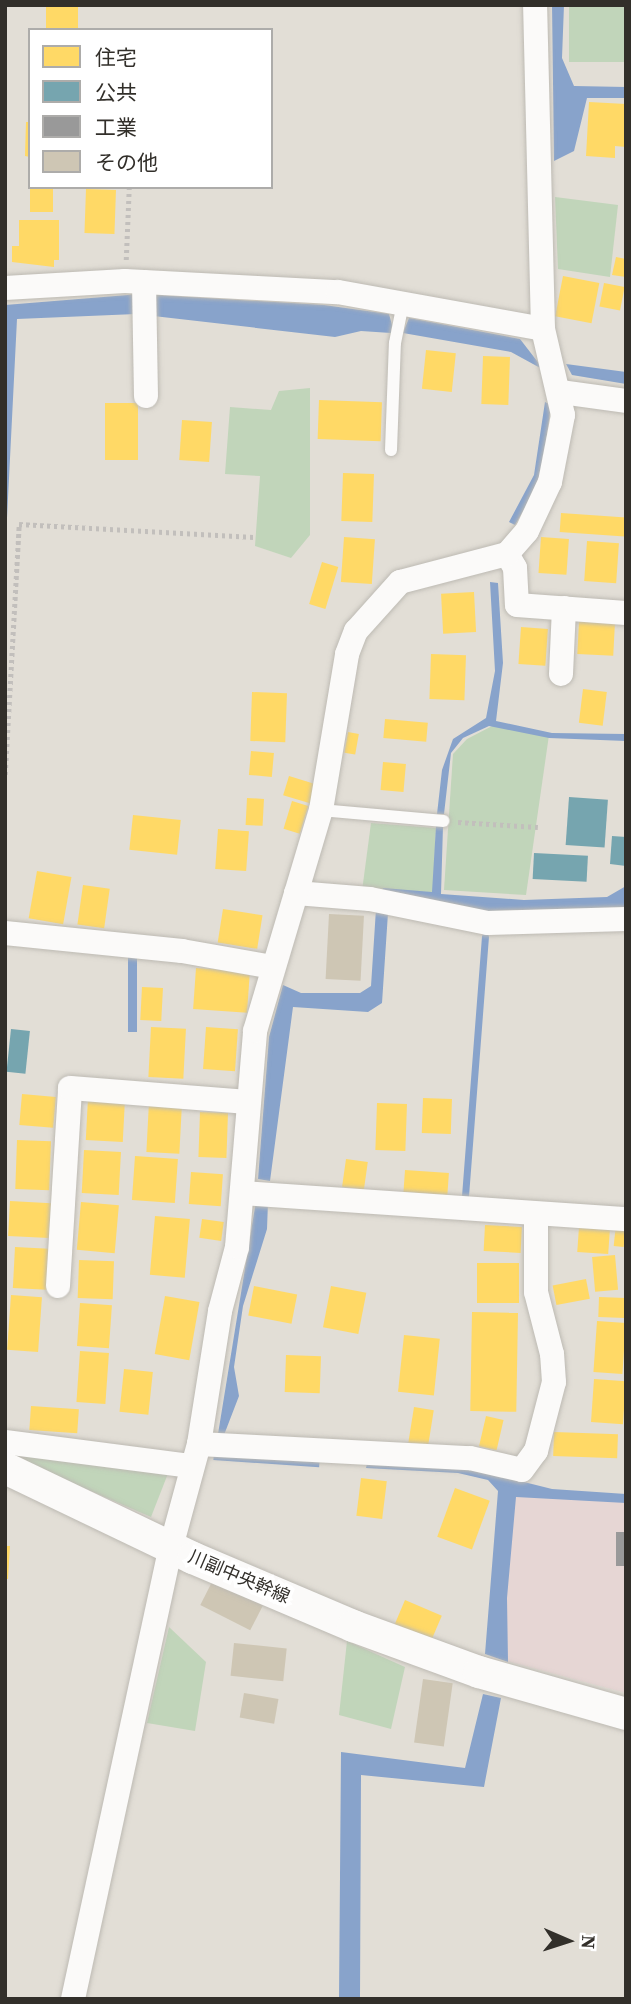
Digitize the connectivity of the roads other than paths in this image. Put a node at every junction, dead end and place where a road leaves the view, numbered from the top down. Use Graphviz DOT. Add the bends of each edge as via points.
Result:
graph roads {
  1 [pos="535,5"];
  2 [pos="134,282"];
  3 [pos="5,288"];
  4 [pos="403,303"];
  5 [pos="542,329"];
  6 [pos="561,392"];
  7 [pos="146,396"];
  8 [pos="626,401"];
  9 [pos="391,450"];
  10 [pos="507,554"];
  11 [pos="564,608"];
  12 [pos="626,612"];
  13 [pos="561,674"];
  14 [pos="321,810"];
  15 [pos="444,821"];
  16 [pos="296,893"];
  17 [pos="626,919"];
  18 [pos="5,933"];
  19 [pos="273,967"];
  20 [pos="248,1102"];
  21 [pos="243,1193"];
  22 [pos="536,1215"];
  23 [pos="626,1219"];
  24 [pos="58,1286"];
  25 [pos="5,1442"];
  26 [pos="195,1455"];
  27 [pos="5,1468"];
  28 [pos="171,1547"];
  29 [pos="626,1714"];
  30 [pos="73,1999"];
  1 -- 5 [label="street"];
  2 -- 3 [label="street"];
  2 -- 4 [label="street" via="338,292"];
  2 -- 7 [label="street" via="143,323"];
  4 -- 5 [label="street"];
  4 -- 9 [label="lane" via="396,343"];
  5 -- 6 [label="street"];
  6 -- 8 [label="street"];
  6 -- 10 [label="street" via="564,415 550,482 527,531"];
  10 -- 11 [label="street" via="514,568 517,605"];
  10 -- 14 [label="street" via="400,582 356,631 347,654"];
  11 -- 12 [label="street"];
  11 -- 13 [label="street"];
  14 -- 15 [label="lane"];
  14 -- 16 [label="street"];
  16 -- 17 [label="street" via="370,900 488,923"];
  16 -- 19 [label="street"];
  18 -- 19 [label="street" via="182,951"];
  19 -- 20 [label="street" via="255,1031"];
  20 -- 21 [label="street"];
  20 -- 24 [label="street" via="70,1088"];
  21 -- 22 [label="street"];
  21 -- 26 [label="street"];
  22 -- 23 [label="street"];
  22 -- 26 [label="street" via="535,1280 554,1382 536,1451 522,1470 470,1458"];
  25 -- 26 [label="street"];
  26 -- 28 [label="street"];
  27 -- 28 [label="street, 川副中央幹線"];
  28 -- 29 [label="street, 川副中央幹線" via="353,1626 479,1672"];
  28 -- 30 [label="street"];
}
